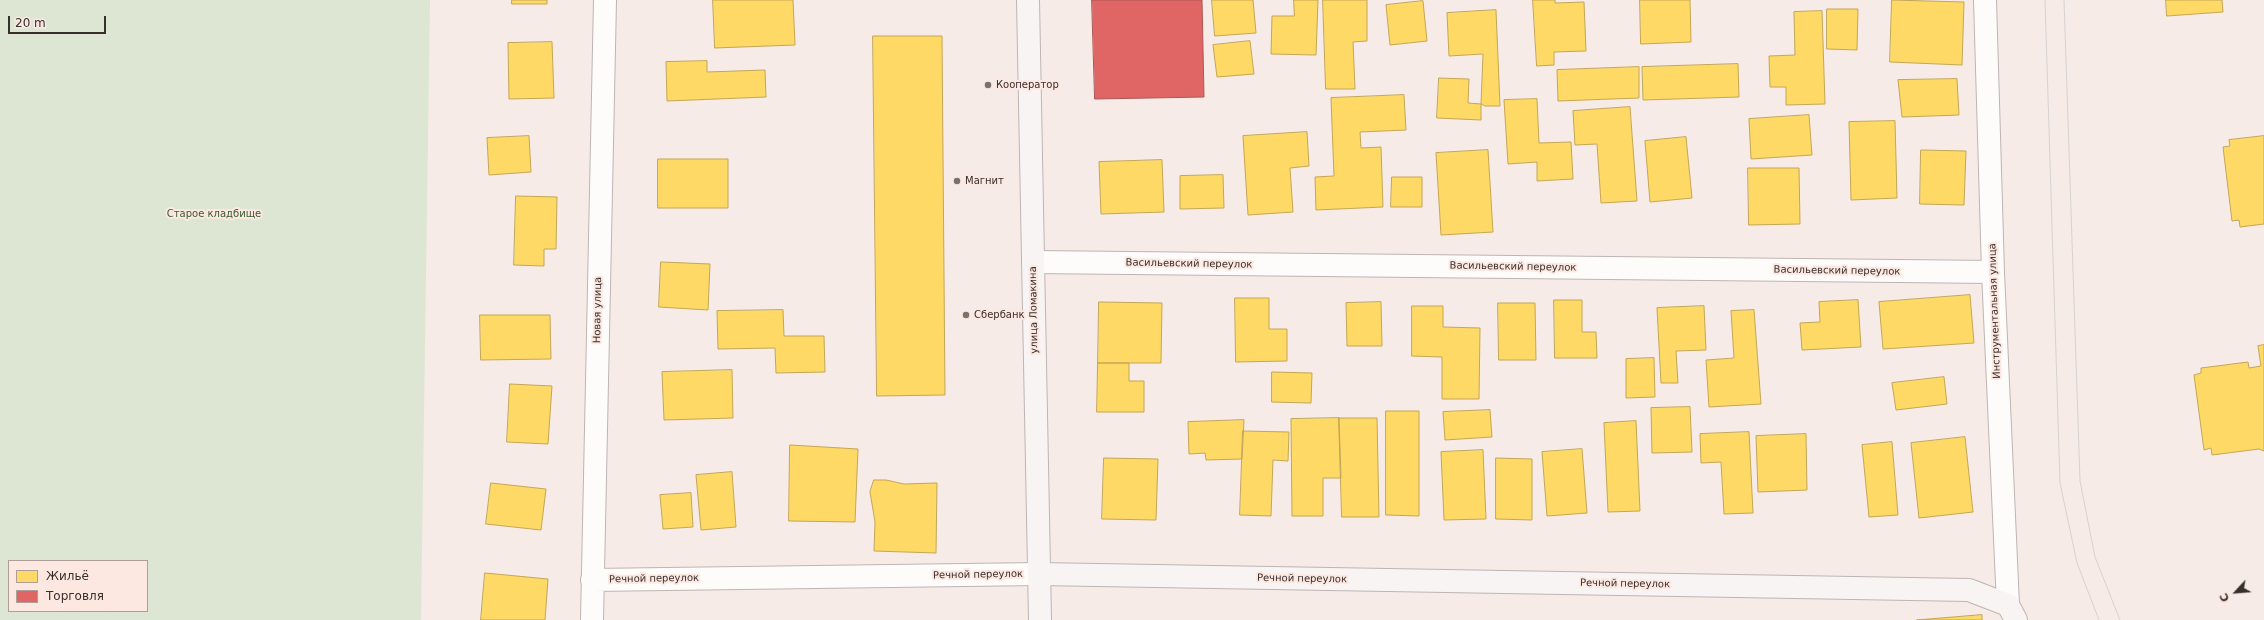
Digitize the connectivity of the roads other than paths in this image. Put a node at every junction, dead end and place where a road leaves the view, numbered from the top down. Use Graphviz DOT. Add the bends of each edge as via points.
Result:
graph roads {
  1 [pos="605,0"];
  2 [pos="1028,0"];
  3 [pos="1985,0"];
  4 [pos="1033,262"];
  5 [pos="1992,272"];
  6 [pos="1039,574"];
  7 [pos="592,580"];
  8 [pos="2012,612"];
  9 [pos="592,620"];
  10 [pos="1040,620"];
  1 -- 7 [label="street, Новая улица"];
  2 -- 4 [label="main road, улица Ломакина"];
  3 -- 5 [label="street, Инструментальная улица"];
  4 -- 5 [label="street, Васильевский переулок"];
  4 -- 6 [label="main road, улица Ломакина"];
  5 -- 8 [label="street, Инструментальная улица"];
  6 -- 7 [label="street, Речной переулок"];
  6 -- 8 [label="main road, Речной переулок" via="1969,590"];
  6 -- 10 [label="main road, улица Ломакина"];
  7 -- 9 [label="street, Новая улица"];
}
